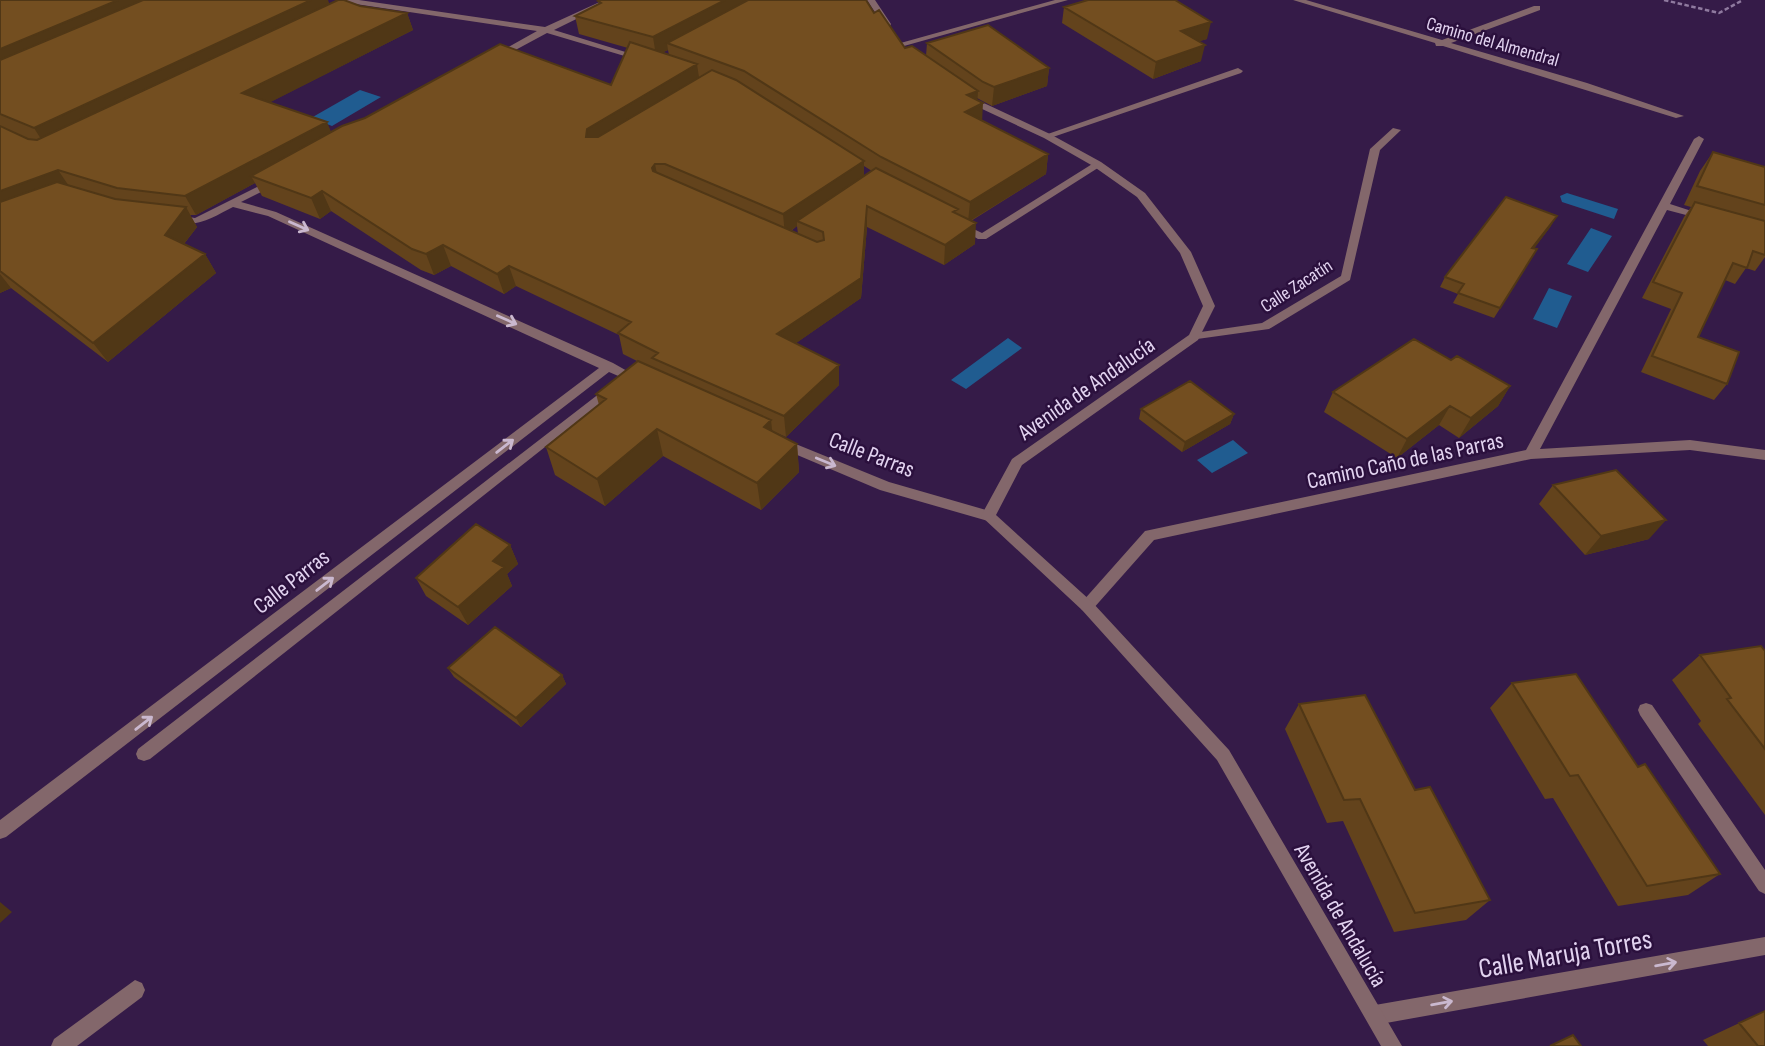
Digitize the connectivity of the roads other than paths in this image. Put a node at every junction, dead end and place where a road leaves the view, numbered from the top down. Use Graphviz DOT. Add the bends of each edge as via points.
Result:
graph roads {
  1 [pos="342,0"];
  2 [pos="611,0"];
  3 [pos="871,0"];
  4 [pos="1064,0"];
  5 [pos="1297,0"];
  6 [pos="360,4"];
  7 [pos="1537,8"];
  8 [pos="347,10"];
  9 [pos="546,30"];
  10 [pos="1439,44"];
  11 [pos="657,62"];
  12 [pos="486,63"];
  13 [pos="1238,71"];
  14 [pos="954,89"];
  15 [pos="1679,116"];
  16 [pos="1396,130"];
  17 [pos="1047,136"];
  18 [pos="1699,139"];
  19 [pos="1097,164"];
  20 [pos="283,177"];
  21 [pos="235,204"];
  22 [pos="1665,206"];
  23 [pos="169,218"];
  24 [pos="947,218"];
  25 [pos="1715,220"];
  26 [pos="1194,337"];
  27 [pos="609,366"];
  28 [pos="628,376"];
  29 [pos="653,387"];
  30 [pos="766,436"];
  31 [pos="1531,454"];
  32 [pos="1765,455"];
  33 [pos="988,516"];
  34 [pos="1087,606"];
  35 [pos="1646,710"];
  36 [pos="144,754"];
  37 [pos="0,831"];
  38 [pos="1765,885"];
  39 [pos="1765,946"];
  40 [pos="135,990"];
  41 [pos="1375,1015"];
  42 [pos="61,1046"];
  43 [pos="1392,1046"];
  1 -- 6 [label="street"];
  2 -- 9 [label="street"];
  3 -- 4 [label="street" via="905,50"];
  5 -- 10 [label="street, Camino del Almendral"];
  6 -- 8 [label="street"];
  6 -- 9 [label="street"];
  7 -- 10 [label="street"];
  9 -- 11 [label="street"];
  9 -- 12 [label="street"];
  10 -- 15 [label="street, Camino del Almendral"];
  13 -- 17 [label="street"];
  14 -- 17 [label="street, Avenida de Andalucía" via="977,105"];
  16 -- 26 [label="street, Calle Zacatín" via="1375,149 1346,278 1265,326"];
  17 -- 19 [label="street, Avenida de Andalucía"];
  18 -- 22 [label="street"];
  19 -- 24 [label="street" via="982,237"];
  19 -- 26 [label="street, Avenida de Andalucía" via="1141,195 1185,252 1209,306"];
  20 -- 21 [label="street"];
  21 -- 23 [label="street" via="197,221"];
  21 -- 27 [label="street, one-way" via="272,214"];
  22 -- 25 [label="street"];
  22 -- 31 [label="street"];
  26 -- 33 [label="street, Avenida de Andalucía" via="1017,462"];
  27 -- 28 [label="street"];
  37 -- 27 [label="street, Calle Parras, one-way"];
  28 -- 29 [label="street"];
  28 -- 36 [label="street, Calle Parras"];
  30 -- 33 [label="street, Calle Parras, one-way" via="886,486"];
  31 -- 32 [label="street, Camino Caño de las Parras" via="1690,445"];
  31 -- 34 [label="street, Camino Caño de las Parras" via="1150,536"];
  33 -- 34 [label="street, Avenida de Andalucía"];
  34 -- 41 [label="street, Avenida de Andalucía" via="1223,755"];
  35 -- 38 [label="street"];
  41 -- 39 [label="street, Calle Maruja Torres, one-way"];
  40 -- 42 [label="street"];
  41 -- 43 [label="street, Avenida de Andalucía"];
}
